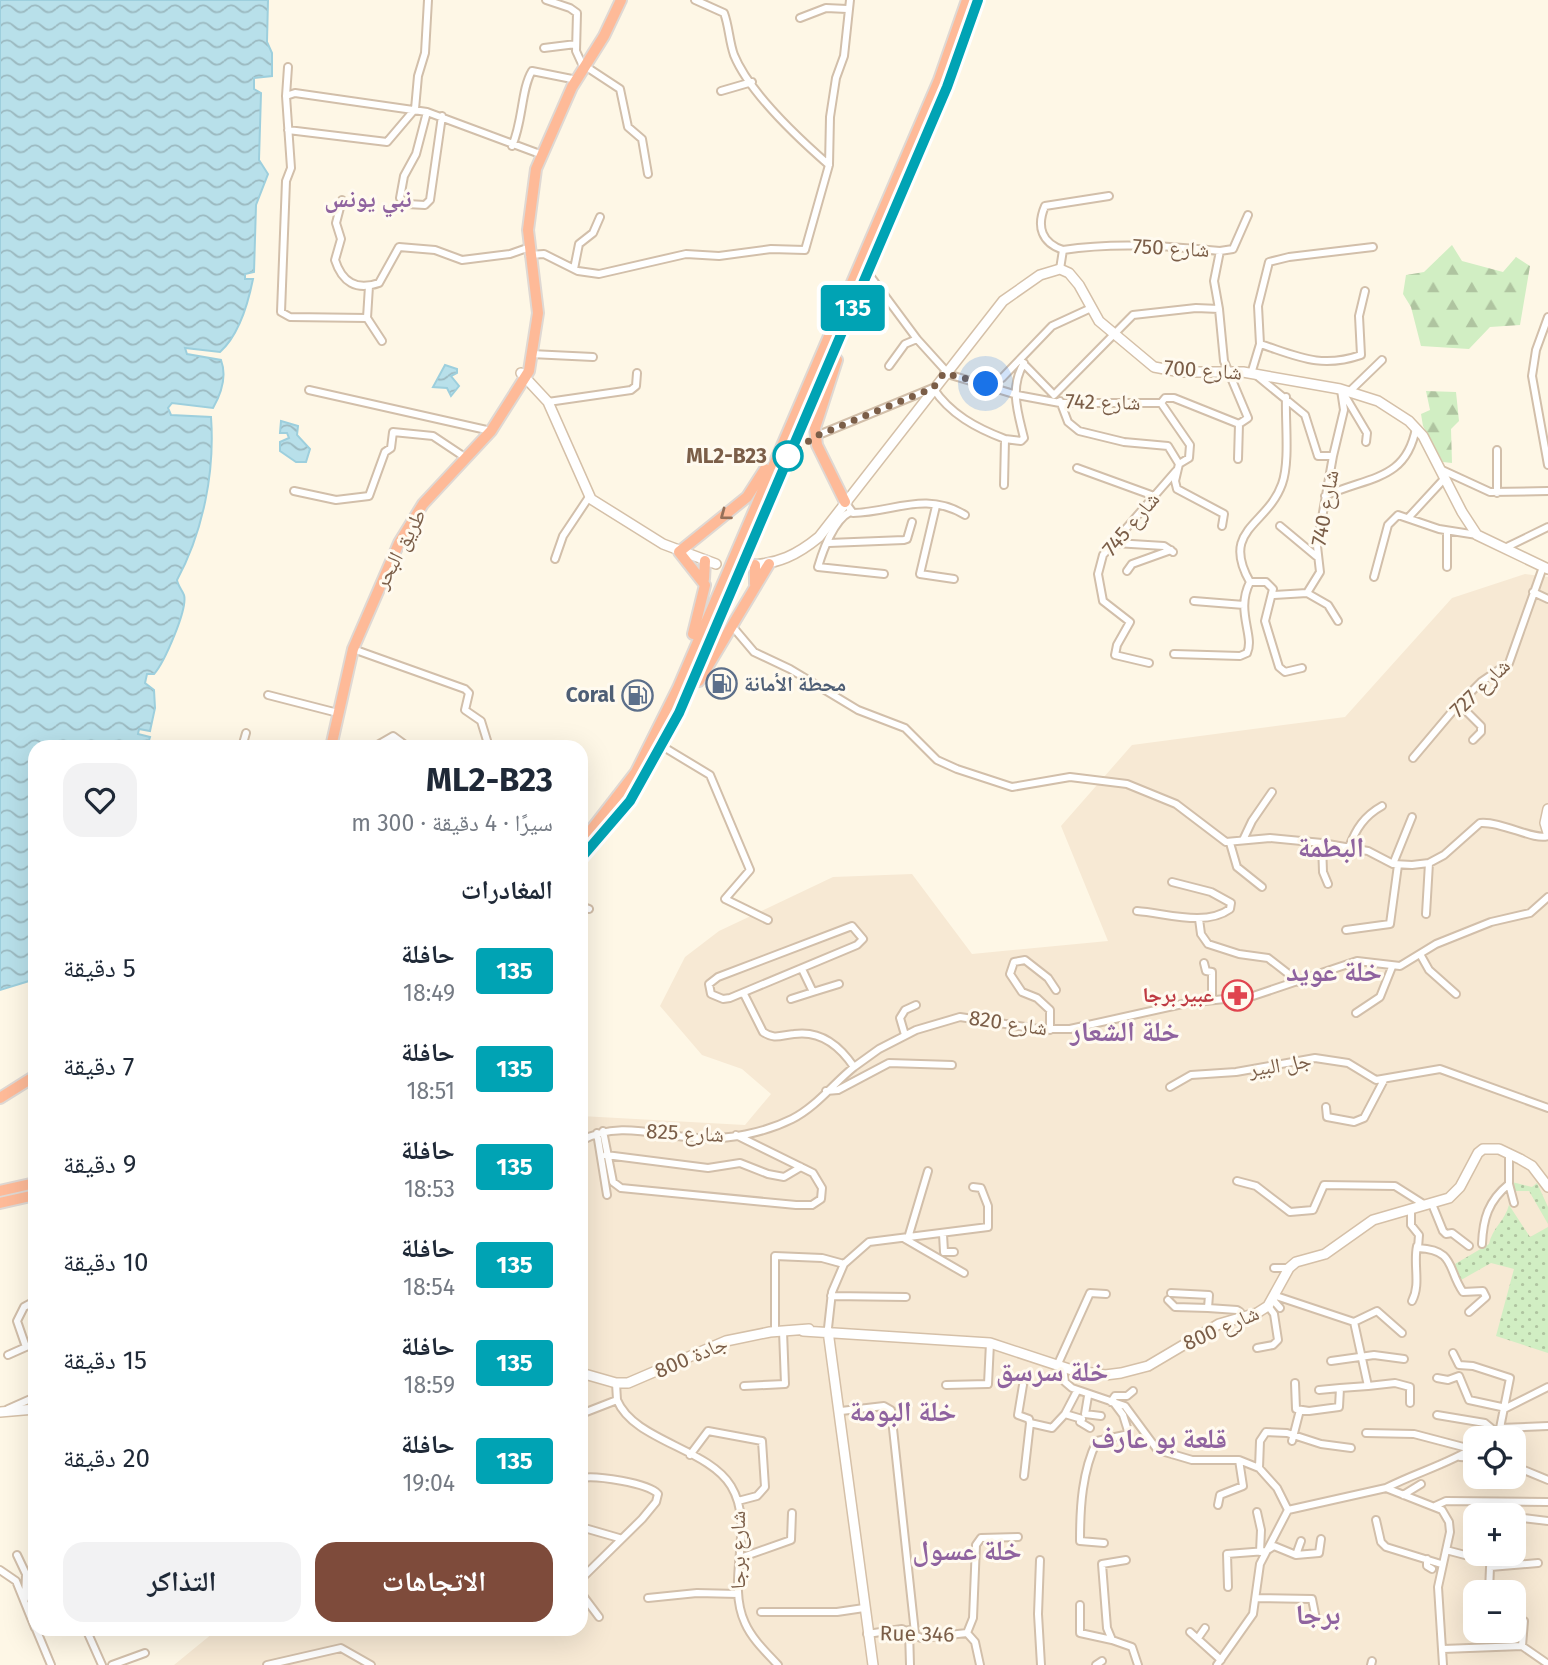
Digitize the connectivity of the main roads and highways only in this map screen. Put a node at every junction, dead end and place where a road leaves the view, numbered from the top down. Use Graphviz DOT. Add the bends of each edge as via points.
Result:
graph roads {
  1 [pos="616,0"];
  2 [pos="621,0"];
  3 [pos="967,0"];
  4 [pos="978,0"];
  5 [pos="584,65"];
  6 [pos="538,153"];
  7 [pos="528,251"];
  8 [pos="841,337"];
  9 [pos="526,375"];
  10 [pos="782,444"];
  11 [pos="847,507"];
  12 [pos="679,552"];
  13 [pos="711,562"];
  14 [pos="769,564"];
  15 [pos="752,565"];
  16 [pos="1546,568"];
  17 [pos="704,579"];
  18 [pos="755,584"];
  19 [pos="685,668"];
  20 [pos="679,713"];
  21 [pos="332,740"];
  22 [pos="1548,809"];
  23 [pos="588,834"];
  24 [pos="1548,834"];
  25 [pos="588,850"];
  26 [pos="28,1080"];
  27 [pos="0,1098"];
  28 [pos="28,1185"];
  29 [pos="1548,1187"];
  30 [pos="0,1191"];
  31 [pos="28,1197"];
  32 [pos="0,1203"];
  33 [pos="831,1329"];
  34 [pos="803,1331"];
  35 [pos="588,1375"];
  36 [pos="28,1410"];
  37 [pos="0,1412"];
  38 [pos="873,1665"];
  1 -- 5 [label="highway, طريق البحر"];
  2 -- 5 [label="highway, طريق البحر"];
  3 -- 10 [label="highway" via="939,80"];
  4 -- 8 [label="highway" via="947,87"];
  5 -- 6 [label="highway, طريق البحر"];
  5 -- 6 [label="highway, طريق البحر" via="572,79"];
  6 -- 7 [label="highway, طريق البحر" via="526,202"];
  7 -- 9 [label="highway, طريق البحر" via="534,307"];
  7 -- 9 [label="highway, طريق البحر" via="538,307"];
  8 -- 11 [label="highway" via="815,428"];
  8 -- 20 [label="highway"];
  9 -- 12 [label="main road" via="548,402 589,497"];
  9 -- 21 [label="highway, طريق البحر" via="491,431 413,517 353,649"];
  10 -- 12 [label="highway, one-way" via="747,497"];
  10 -- 19 [label="highway"];
  11 -- 14 [label="main road" via="801,551"];
  11 -- 16 [label="main road, شارع 700" via="1003,301 1040,275 1060,269 1079,285 1089,309 1112,334 1154,367 1254,375 1345,392 1390,407 1416,428 1477,535"];
  12 -- 13 [label="main road"];
  12 -- 17 [label="highway"];
  13 -- 17 [label="highway"];
  14 -- 15 [label="main road"];
  14 -- 18 [label="highway"];
  15 -- 18 [label="highway"];
  17 -- 19 [label="highway" via="705,593"];
  18 -- 20 [label="highway"];
  19 -- 23 [label="highway" via="636,772"];
  20 -- 25 [label="highway" via="630,801"];
  22 -- 24 [label="main road"];
  26 -- 27 [label="highway"];
  28 -- 30 [label="highway"];
  29 -- 33 [label="main road, شارع 800" via="1532,1166 1509,1153 1483,1149 1455,1194 1373,1220 1325,1254 1296,1262 1272,1301 1199,1334 1136,1371 1105,1376 1060,1367 990,1343"];
  31 -- 32 [label="highway"];
  33 -- 34 [label="main road, شارع 800"];
  33 -- 38 [label="main road"];
  34 -- 35 [label="main road, جادة 800" via="726,1341 628,1382"];
  36 -- 37 [label="main road"];
}
